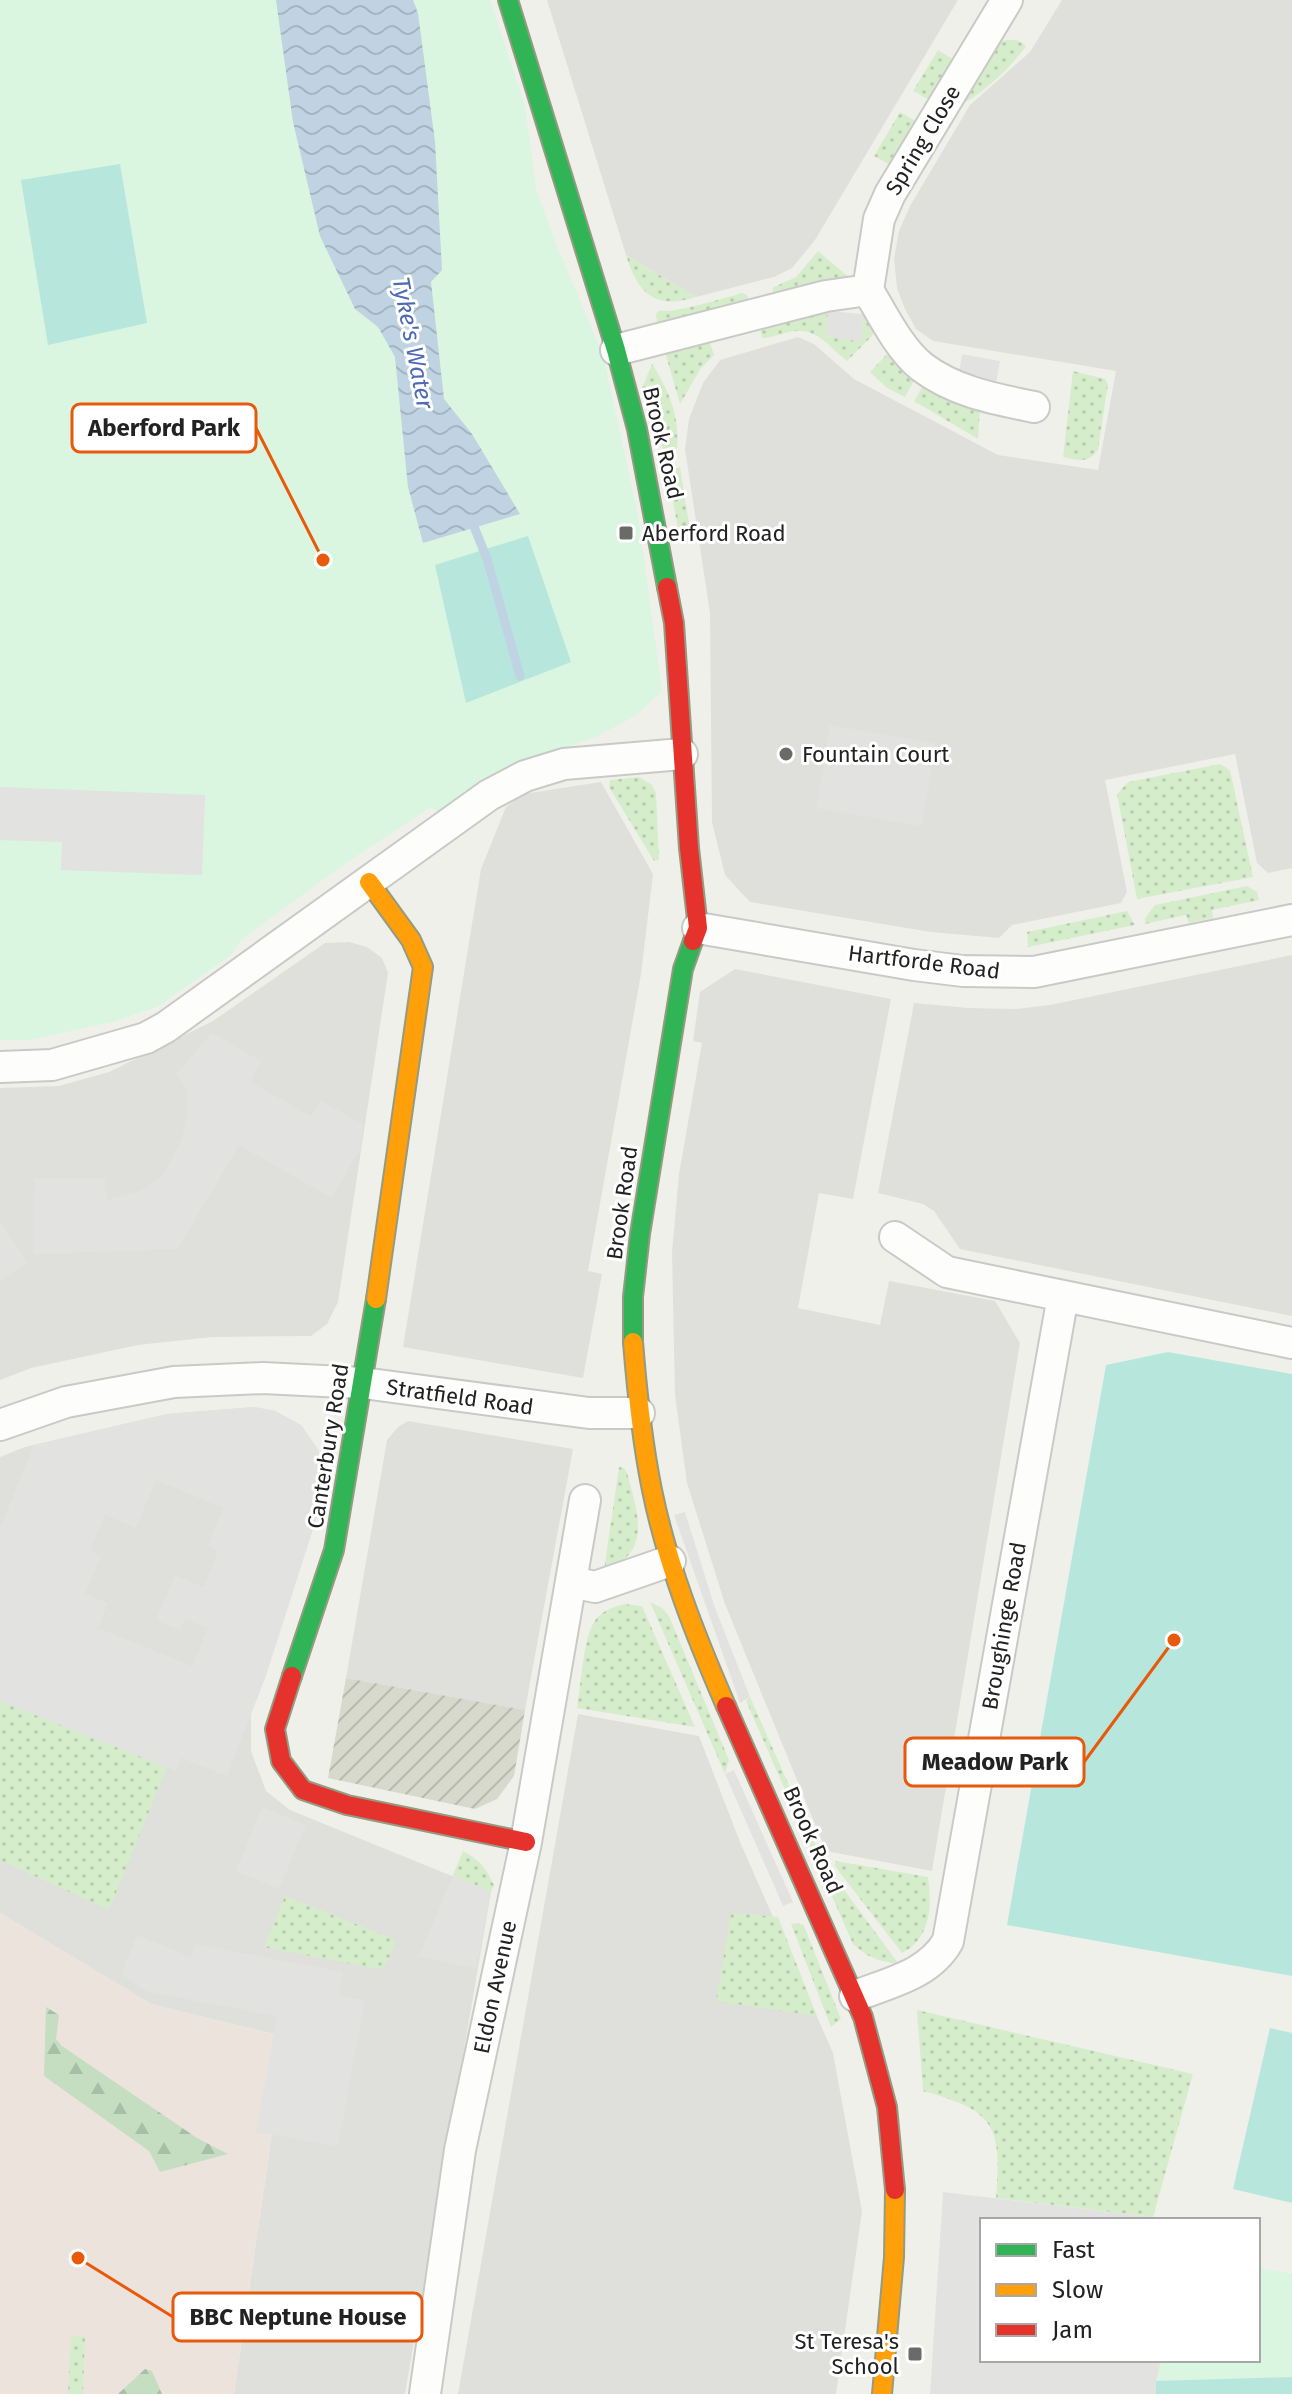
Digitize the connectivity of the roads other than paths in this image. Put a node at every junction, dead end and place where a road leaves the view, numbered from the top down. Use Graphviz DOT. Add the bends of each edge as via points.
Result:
graph roads {
  1 [pos="508,0"];
  2 [pos="1007,0"];
  3 [pos="868,290"];
  4 [pos="616,350"];
  5 [pos="1034,407"];
  6 [pos="682,754"];
  7 [pos="369,882"];
  8 [pos="1292,920"];
  9 [pos="698,928"];
  10 [pos="0,1067"];
  11 [pos="895,1237"];
  12 [pos="1063,1296"];
  13 [pos="1292,1343"];
  14 [pos="363,1383"];
  15 [pos="639,1413"];
  16 [pos="0,1425"];
  17 [pos="585,1500"];
  18 [pos="670,1561"];
  19 [pos="572,1582"];
  20 [pos="526,1842"];
  21 [pos="855,1996"];
  22 [pos="425,2394"];
  23 [pos="882,2394"];
  1 -- 4 [label="street, Brook Road"];
  2 -- 3 [label="street, Spring Close" via="890,194 879,219"];
  3 -- 4 [label="street"];
  3 -- 5 [label="street" via="892,332 921,367 974,395"];
  4 -- 6 [label="street, Brook Road" via="637,429 674,623"];
  6 -- 7 [label="street" via="564,764 525,776 489,795"];
  6 -- 9 [label="street, Brook Road"];
  7 -- 10 [label="street" via="146,1038 52,1065"];
  7 -- 14 [label="street, Canterbury Road" via="411,940 423,967"];
  8 -- 9 [label="street, Hartforde Road" via="1034,972 914,965"];
  9 -- 15 [label="street, Brook Road" via="683,969 640,1234 633,1317"];
  11 -- 12 [label="street" via="947,1272"];
  12 -- 13 [label="street"];
  12 -- 21 [label="street, Broughinge Road" via="948,1941 924,1968"];
  14 -- 15 [label="street, Stratfield Road" via="573,1411"];
  14 -- 16 [label="street, Stratfield Road" via="263,1378 174,1382 66,1402"];
  14 -- 20 [label="street, Canterbury Road" via="334,1550 275,1729 281,1761 303,1790 347,1805"];
  15 -- 18 [label="street, Brook Road"];
  17 -- 19 [label="street, Eldon Avenue"];
  18 -- 19 [label="street" via="595,1587"];
  18 -- 21 [label="street, Brook Road" via="723,1698"];
  19 -- 20 [label="street, Eldon Avenue"];
  20 -- 22 [label="street, Eldon Avenue" via="460,2150"];
  21 -- 23 [label="street, Brook Road" via="885,2100 895,2174"];
}
